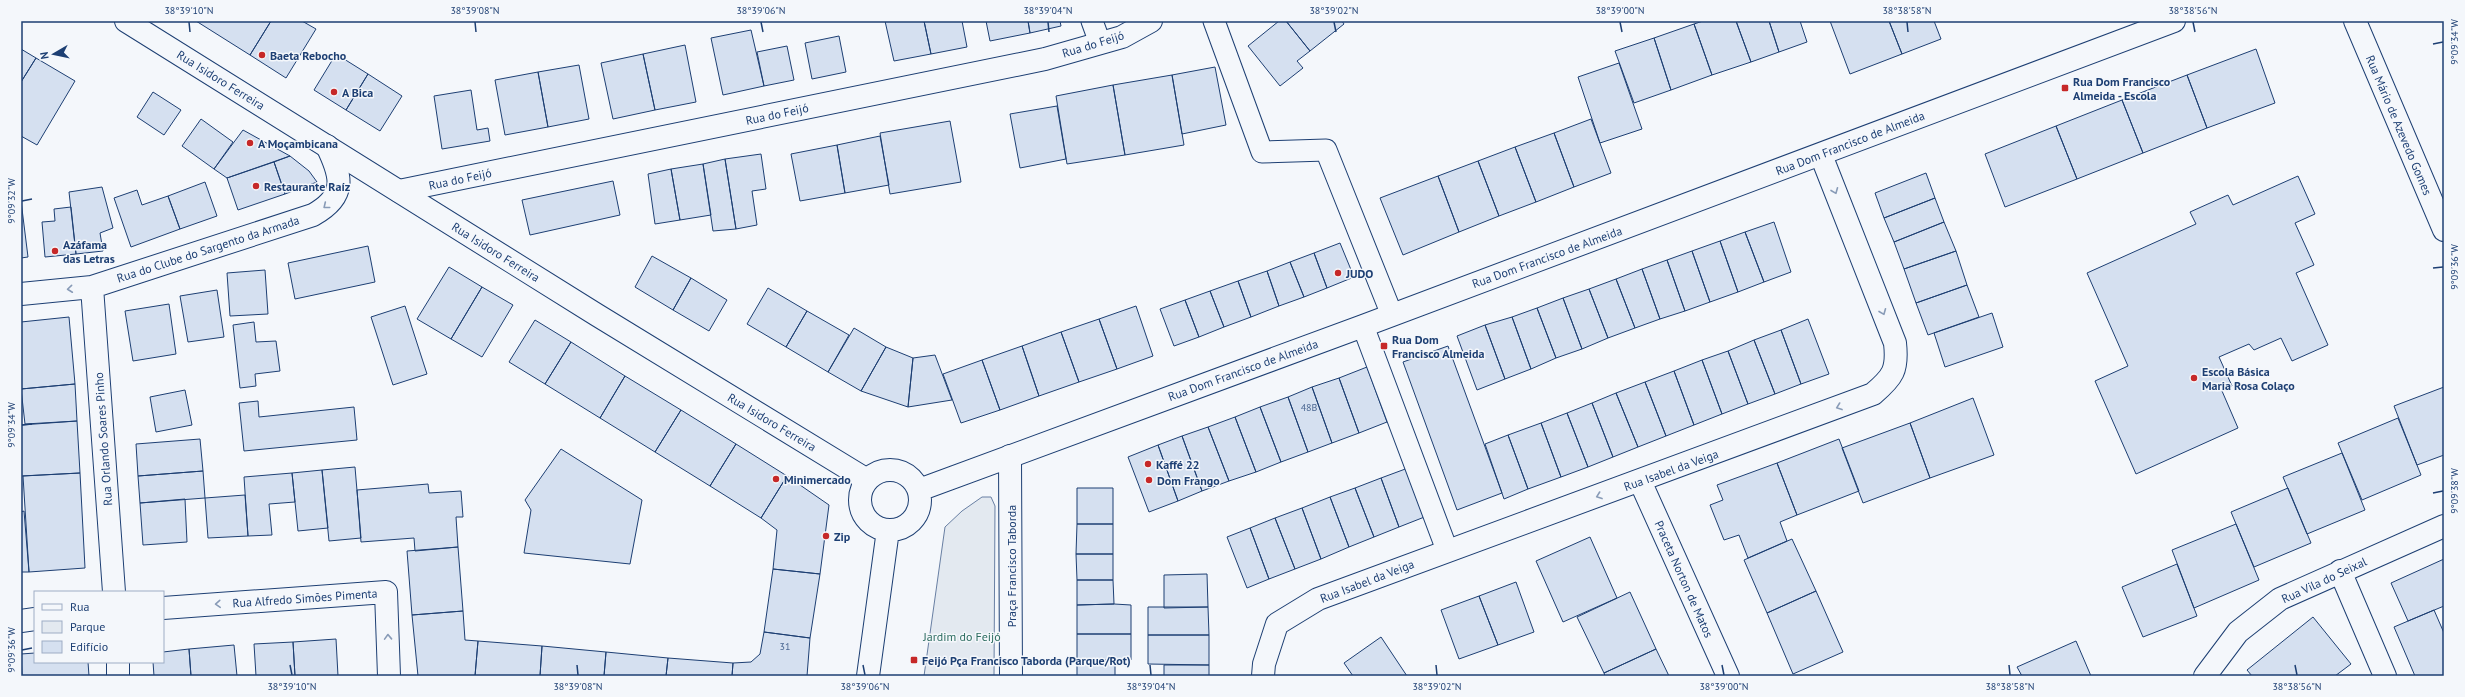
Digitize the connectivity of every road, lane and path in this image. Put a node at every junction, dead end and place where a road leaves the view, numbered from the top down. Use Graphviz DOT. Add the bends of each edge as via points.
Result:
graph roads {
  1 [pos="126,21"];
  2 [pos="1092,21"];
  3 [pos="1151,21"];
  4 [pos="1214,21"];
  5 [pos="2174,21"];
  6 [pos="2355,21"];
  7 [pos="1100,43"];
  8 [pos="327,146"];
  9 [pos="1821,155"];
  10 [pos="399,191"];
  11 [pos="2444,230"];
  12 [pos="92,287"];
  13 [pos="21,294"];
  14 [pos="1392,315"];
  15 [pos="1363,326"];
  16 [pos="1010,456"];
  17 [pos="867,480"];
  18 [pos="1640,481"];
  19 [pos="919,490"];
  20 [pos="2444,526"];
  21 [pos="888,530"];
  22 [pos="1447,550"];
  23 [pos="2340,571"];
  24 [pos="114,591"];
  25 [pos="164,608"];
  26 [pos="34,619"];
  27 [pos="21,621"];
  28 [pos="118,663"];
  29 [pos="118,676"];
  30 [pos="389,676"];
  31 [pos="868,676"];
  32 [pos="1011,676"];
  33 [pos="1263,676"];
  34 [pos="1728,676"];
  35 [pos="2205,676"];
  36 [pos="2384,676"];
  1 -- 8 [label="street, Rua Isidoro Ferreira"];
  2 -- 7 [label="street"];
  3 -- 7 [label="street, Rua do Feijó" via="1122,37"];
  4 -- 14 [label="street" via="1262,152 1326,150"];
  5 -- 9 [label="street, Rua Dom Francisco de Almeida"];
  6 -- 11 [label="street, Rua Mário de Azevedo Gomes"];
  7 -- 10 [label="street, Rua do Feijó" via="1045,59"];
  8 -- 10 [label="street, Rua Isidoro Ferreira"];
  8 -- 12 [label="street, Rua do Clube do Sargento da Armada, one-way" via="337,166 340,182 336,196 328,207 313,215"];
  9 -- 14 [label="street, Rua Dom Francisco de Almeida"];
  9 -- 18 [label="street, Rua Isabel da Veiga, one-way" via="1895,343 1897,360 1891,379 1873,394"];
  10 -- 17 [label="street, Rua Isidoro Ferreira"];
  12 -- 13 [label="street, Rua do Clube do Sargento da Armada, one-way"];
  12 -- 24 [label="street, Rua Orlando Soares Pinho"];
  14 -- 15 [label="street, Rua Dom Francisco de Almeida"];
  15 -- 16 [label="street, Rua Dom Francisco de Almeida"];
  15 -- 22 [label="street"];
  16 -- 19 [label="street, Rua Dom Francisco de Almeida"];
  16 -- 32 [label="street, Praça Francisco Taborda"];
  17 -- 19 [label="street" via="885,470 896,470 914,481"];
  17 -- 21 [label="street" via="860,501 863,511 868,521"];
  18 -- 22 [label="street, Rua Isabel da Veiga, one-way"];
  18 -- 34 [label="street, Praceta Norton de Matos"];
  19 -- 21 [label="street" via="920,502 917,513 910,523"];
  20 -- 23 [label="street, Rua Vila do Seixal"];
  21 -- 31 [label="street"];
  22 -- 33 [label="street, Rua Isabel da Veiga" via="1318,599 1277,624 1264,664"];
  23 -- 35 [label="street, Rua Vila do Seixal" via="2280,599 2250,622 2238,632"];
  23 -- 36 [label="street"];
  30 -- 25 [label="street, Rua Alfredo Simões Pimenta, one-way" via="386,592"];
  26 -- 27 [label="street"];
  28 -- 29 [label="street"];
}
